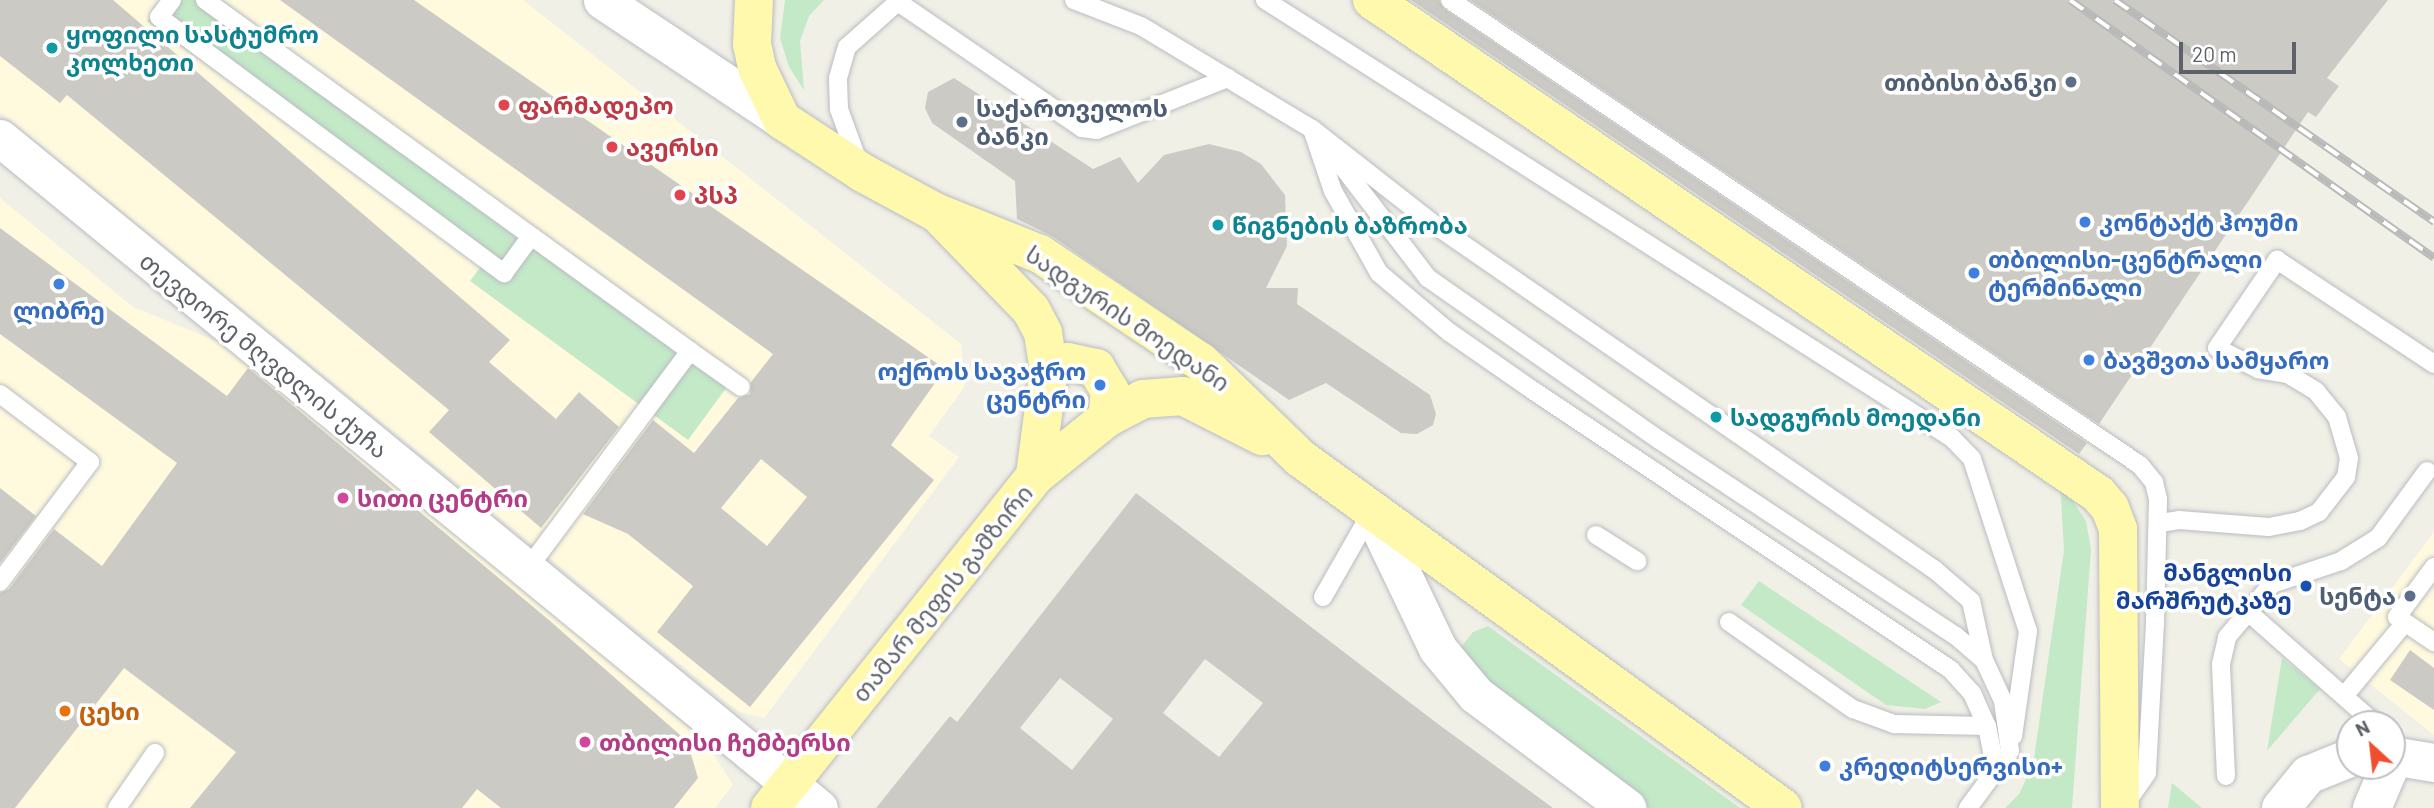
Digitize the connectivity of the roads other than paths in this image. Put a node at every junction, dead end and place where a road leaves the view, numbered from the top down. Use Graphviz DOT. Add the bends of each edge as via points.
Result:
graph roads {
  1 [pos="172,0"];
  2 [pos="205,0"];
  3 [pos="602,0"];
  4 [pos="754,0"];
  5 [pos="1074,0"];
  6 [pos="1265,0"];
  7 [pos="1372,0"];
  8 [pos="1450,0"];
  9 [pos="899,1"];
  10 [pos="1228,78"];
  11 [pos="782,120"];
  12 [pos="1312,129"];
  13 [pos="0,138"];
  14 [pos="863,173"];
  15 [pos="935,212"];
  16 [pos="529,239"];
  17 [pos="690,351"];
  18 [pos="2434,364"];
  19 [pos="1049,369"];
  20 [pos="741,387"];
  21 [pos="0,394"];
  22 [pos="1107,418"];
  23 [pos="1300,458"];
  24 [pos="2427,471"];
  25 [pos="1035,476"];
  26 [pos="1372,511"];
  27 [pos="2160,523"];
  28 [pos="1595,535"];
  29 [pos="1637,561"];
  30 [pos="2434,567"];
  31 [pos="526,571"];
  32 [pos="0,582"];
  33 [pos="1323,597"];
  34 [pos="2247,611"];
  35 [pos="1729,622"];
  36 [pos="2403,625"];
  37 [pos="2434,642"];
  38 [pos="1984,660"];
  39 [pos="2345,695"];
  40 [pos="2361,710"];
  41 [pos="1987,726"];
  42 [pos="2010,751"];
  43 [pos="155,753"];
  44 [pos="2406,760"];
  45 [pos="2434,763"];
  46 [pos="2336,764"];
  47 [pos="1996,772"];
  48 [pos="2225,776"];
  49 [pos="2383,780"];
  50 [pos="779,797"];
  51 [pos="117,808"];
  52 [pos="819,808"];
  53 [pos="1627,808"];
  54 [pos="1783,808"];
  55 [pos="1968,808"];
  56 [pos="2122,808"];
  57 [pos="2281,808"];
  58 [pos="2372,808"];
  1 -- 16 [label="lane" via="159,18 504,274"];
  2 -- 16 [label="lane"];
  3 -- 11 [label="street, სადგურის მოედანი"];
  4 -- 11 [label="main road" via="752,44 757,68"];
  5 -- 10 [label="lane" via="1141,26"];
  6 -- 42 [label="lane" via="1952,438 1972,460 2028,631"];
  7 -- 56 [label="main road" via="2098,494 2118,529"];
  8 -- 27 [label="lane" via="2140,465 2154,482"];
  9 -- 10 [label="lane" via="1082,128 1097,130"];
  9 -- 14 [label="lane" via="847,47 838,78 839,109"];
  10 -- 12 [label="lane"];
  11 -- 14 [label="main road, სადგურის მოედანი"];
  12 -- 38 [label="lane" via="1428,278 1658,439 1956,636"];
  12 -- 38 [label="lane" via="1435,225 1936,570 1970,601"];
  12 -- 41 [label="lane" via="1333,191 1379,273 1471,347 1951,670 1972,693"];
  13 -- 31 [label="street, თევდორე მღვდლის ქუჩა"];
  14 -- 15 [label="main road, სადგურის მოედანი"];
  15 -- 19 [label="main road, თამარ მეფის გამზირი" via="1031,310 1042,333"];
  15 -- 23 [label="main road, სადგურის მოედანი" via="1040,254 1201,362"];
  16 -- 17 [label="lane"];
  17 -- 20 [label="lane"];
  17 -- 31 [label="lane"];
  18 -- 27 [label="lane" via="2277,260 2217,348 2258,369 2288,374 2316,391 2337,417 2348,458 2346,477 2319,512 2269,527 2179,520"];
  19 -- 22 [label="main road" via="1068,362 1096,368 1110,390"];
  19 -- 25 [label="main road, თამარ მეფის გამზირი"];
  21 -- 32 [label="lane" via="90,461"];
  22 -- 23 [label="main road, თამარ მეფის გამზირი" via="1143,398 1184,396"];
  22 -- 25 [label="main road, თამარ მეფის გამზირი"];
  23 -- 26 [label="main road, სადგურის მოედანი"];
  24 -- 34 [label="lane" via="2378,538 2341,561 2272,584"];
  25 -- 50 [label="main road, თამარ მეფის გამზირი"];
  26 -- 33 [label="lane"];
  26 -- 53 [label="street" via="1438,649 1476,695"];
  26 -- 54 [label="main road, სადგურის მოედანი"];
  27 -- 56 [label="lane" via="2147,773"];
  28 -- 29 [label="lane"];
  30 -- 36 [label="lane" via="2397,617"];
  31 -- 50 [label="street, თევდორე მღვდლის ქუჩა"];
  34 -- 39 [label="lane"];
  34 -- 48 [label="lane" via="2228,636 2221,664"];
  35 -- 41 [label="lane" via="1853,709 1894,724"];
  36 -- 37 [label="lane"];
  36 -- 39 [label="lane"];
  38 -- 42 [label="lane" via="2003,701"];
  39 -- 40 [label="lane"];
  41 -- 47 [label="lane"];
  42 -- 47 [label="lane"];
  43 -- 51 [label="lane"];
  44 -- 45 [label="street"];
  46 -- 57 [label="street" via="2308,775"];
  47 -- 55 [label="lane"];
  49 -- 58 [label="street"];
  50 -- 52 [label="street, თევდორე მღვდლის ქუჩა"];
}
